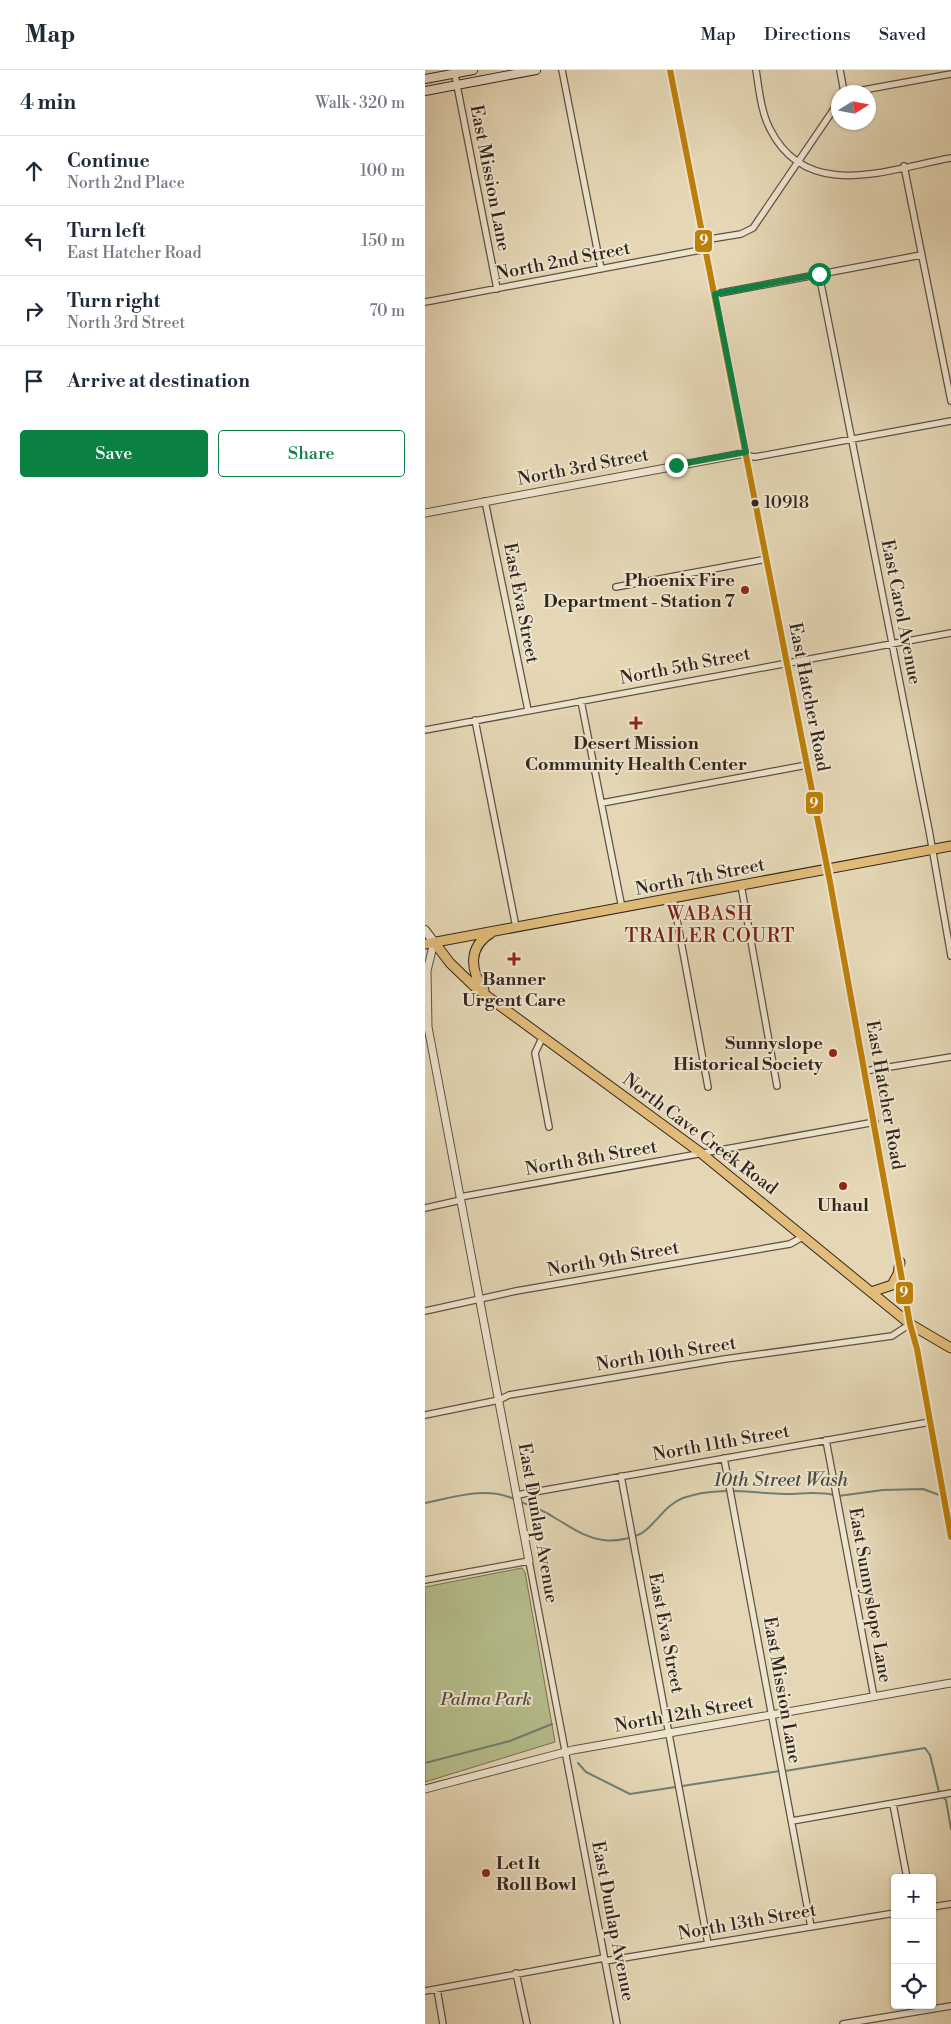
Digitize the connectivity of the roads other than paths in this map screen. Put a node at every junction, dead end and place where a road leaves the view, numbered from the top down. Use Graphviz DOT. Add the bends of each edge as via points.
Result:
graph roads {
  1 [pos="473,70"];
  2 [pos="536,70"];
  3 [pos="562,70"];
  4 [pos="670,70"];
  5 [pos="756,70"];
  6 [pos="840,70"];
  7 [pos="455,72"];
  8 [pos="951,74"];
  9 [pos="425,79"];
  10 [pos="457,85"];
  11 [pos="843,85"];
  12 [pos="876,88"];
  13 [pos="425,91"];
  14 [pos="831,114"];
  15 [pos="951,158"];
  16 [pos="797,163"];
  17 [pos="904,166"];
  18 [pos="704,240"];
  19 [pos="706,249"];
  20 [pos="921,255"];
  21 [pos="601,269"];
  22 [pos="819,274"];
  23 [pos="497,289"];
  24 [pos="715,294"];
  25 [pos="425,302"];
  26 [pos="951,401"];
  27 [pos="951,421"];
  28 [pos="851,438"];
  29 [pos="747,454"];
  30 [pos="485,501"];
  31 [pos="425,513"];
  32 [pos="767,559"];
  33 [pos="616,587"];
  34 [pos="951,633"];
  35 [pos="892,643"];
  36 [pos="787,662"];
  37 [pos="581,701"];
  38 [pos="528,710"];
  39 [pos="475,720"];
  40 [pos="425,730"];
  41 [pos="807,765"];
  42 [pos="602,803"];
  43 [pos="951,846"];
  44 [pos="932,849"];
  45 [pos="827,868"];
  46 [pos="741,885"];
  47 [pos="673,898"];
  48 [pos="622,908"];
  49 [pos="517,927"];
  50 [pos="425,930"];
  51 [pos="496,930"];
  52 [pos="429,943"];
  53 [pos="425,956"];
  54 [pos="951,956"];
  55 [pos="488,997"];
  56 [pos="426,1025"];
  57 [pos="543,1036"];
  58 [pos="951,1057"];
  59 [pos="865,1071"];
  60 [pos="777,1086"];
  61 [pos="708,1087"];
  62 [pos="875,1122"];
  63 [pos="549,1128"];
  64 [pos="701,1153"];
  65 [pos="461,1199"];
  66 [pos="425,1208"];
  67 [pos="805,1236"];
  68 [pos="900,1262"];
  69 [pos="871,1292"];
  70 [pos="480,1299"];
  71 [pos="425,1311"];
  72 [pos="909,1324"];
  73 [pos="951,1348"];
  74 [pos="499,1400"];
  75 [pos="425,1415"];
  76 [pos="930,1422"];
  77 [pos="826,1440"];
  78 [pos="724,1458"];
  79 [pos="621,1476"];
  80 [pos="517,1495"];
  81 [pos="951,1537"];
  82 [pos="529,1561"];
  83 [pos="425,1580"];
  84 [pos="951,1683"];
  85 [pos="873,1697"];
  86 [pos="771,1714"];
  87 [pos="669,1732"];
  88 [pos="565,1752"];
  89 [pos="425,1789"];
  90 [pos="951,1793"];
  91 [pos="893,1804"];
  92 [pos="792,1822"];
  93 [pos="906,1874"];
  94 [pos="951,1904"];
  95 [pos="936,1906"];
  96 [pos="891,1915"];
  97 [pos="811,1927"];
  98 [pos="708,1944"];
  99 [pos="605,1960"];
  100 [pos="516,1973"];
  101 [pos="437,1989"];
  102 [pos="425,1991"];
  103 [pos="951,2006"];
  104 [pos="443,2024"];
  105 [pos="527,2024"];
  106 [pos="617,2024"];
  107 [pos="843,2024"];
  1 -- 7 [label="main road"];
  2 -- 10 [label="main road"];
  3 -- 21 [label="street"];
  4 -- 18 [label="street, East Hatcher Road"];
  5 -- 16 [label="street" via="769,129"];
  6 -- 11 [label="street"];
  7 -- 9 [label="main road"];
  7 -- 10 [label="street, East Mission Lane"];
  8 -- 12 [label="street"];
  10 -- 13 [label="main road"];
  10 -- 23 [label="street, East Mission Lane"];
  14 -- 16 [label="street"];
  15 -- 17 [label="street"];
  16 -- 17 [label="street" via="817,173 841,176"];
  16 -- 18 [label="street" via="753,228 741,234"];
  17 -- 20 [label="street"];
  18 -- 19 [label="street, East Hatcher Road"];
  19 -- 21 [label="street, North 2nd Street"];
  19 -- 24 [label="street, East Hatcher Road"];
  20 -- 22 [label="street"];
  20 -- 26 [label="street"];
  21 -- 23 [label="street, North 2nd Street"];
  22 -- 24 [label="street"];
  22 -- 28 [label="street, East Carol Avenue"];
  23 -- 25 [label="street, North 2nd Street"];
  24 -- 29 [label="street, East Hatcher Road"];
  27 -- 28 [label="street, North 3rd Street"];
  28 -- 29 [label="street, North 3rd Street" via="755,457"];
  28 -- 35 [label="street, East Carol Avenue"];
  29 -- 30 [label="street, North 3rd Street"];
  29 -- 32 [label="street, East Hatcher Road"];
  30 -- 31 [label="street, North 3rd Street"];
  30 -- 38 [label="street, East Eva Street"];
  32 -- 33 [label="street"];
  32 -- 36 [label="street, East Hatcher Road"];
  34 -- 35 [label="street, North 5th Street"];
  35 -- 36 [label="street, North 5th Street"];
  35 -- 44 [label="street, East Carol Avenue"];
  36 -- 37 [label="street, North 5th Street"];
  36 -- 41 [label="street, East Hatcher Road"];
  37 -- 38 [label="street, North 5th Street"];
  37 -- 42 [label="street"];
  38 -- 39 [label="street, North 5th Street"];
  39 -- 40 [label="street, North 5th Street"];
  39 -- 49 [label="street"];
  41 -- 42 [label="street"];
  41 -- 45 [label="street, East Hatcher Road"];
  42 -- 48 [label="street"];
  43 -- 44 [label="main road, North 7th Street"];
  44 -- 45 [label="main road, North 7th Street"];
  44 -- 54 [label="street, East Carol Avenue"];
  45 -- 46 [label="main road, North 7th Street"];
  45 -- 59 [label="street, East Hatcher Road"];
  46 -- 47 [label="main road, North 7th Street"];
  46 -- 60 [label="street"];
  47 -- 48 [label="main road, North 7th Street"];
  47 -- 61 [label="street"];
  48 -- 49 [label="main road, North 7th Street"];
  49 -- 51 [label="main road, North 7th Street"];
  50 -- 52 [label="main road"];
  51 -- 52 [label="main road, North 7th Street"];
  51 -- 55 [label="main road" via="484,938 473,953 476,976"];
  52 -- 53 [label="street"];
  52 -- 55 [label="main road, North Cave Creek Road"];
  52 -- 56 [label="street, East Dunlap Avenue"];
  55 -- 57 [label="main road, North Cave Creek Road"];
  56 -- 65 [label="street, East Dunlap Avenue"];
  57 -- 63 [label="street" via="535,1053"];
  57 -- 64 [label="main road, North Cave Creek Road"];
  58 -- 59 [label="street"];
  59 -- 62 [label="street, East Hatcher Road"];
  62 -- 64 [label="street, North 8th Street"];
  62 -- 68 [label="street, East Hatcher Road"];
  64 -- 65 [label="street, North 8th Street"];
  64 -- 67 [label="main road, North Cave Creek Road"];
  65 -- 66 [label="street, North 8th Street"];
  65 -- 70 [label="street, East Dunlap Avenue"];
  67 -- 69 [label="main road, North Cave Creek Road"];
  67 -- 70 [label="street, North 9th Street" via="790,1244"];
  68 -- 69 [label="main road" via="892,1285"];
  68 -- 72 [label="street, East Hatcher Road"];
  69 -- 72 [label="main road, North Cave Creek Road"];
  70 -- 71 [label="street, North 9th Street"];
  70 -- 74 [label="street, East Dunlap Avenue"];
  72 -- 73 [label="main road, North Cave Creek Road"];
  72 -- 74 [label="street, North 10th Street" via="892,1336 725,1359 509,1395"];
  72 -- 76 [label="street, East Hatcher Road" via="917,1348"];
  74 -- 75 [label="street, North 10th Street"];
  74 -- 80 [label="street, East Dunlap Avenue"];
  76 -- 77 [label="street, North 11th Street"];
  76 -- 81 [label="street, East Hatcher Road"];
  77 -- 78 [label="street, North 11th Street"];
  77 -- 85 [label="street, East Sunnyslope Lane"];
  78 -- 79 [label="street, North 11th Street"];
  78 -- 86 [label="street, East Mission Lane"];
  79 -- 80 [label="street, North 11th Street"];
  79 -- 87 [label="street, East Eva Street"];
  80 -- 82 [label="street, East Dunlap Avenue"];
  82 -- 83 [label="street"];
  82 -- 88 [label="street, East Dunlap Avenue"];
  84 -- 85 [label="street, North 12th Street"];
  85 -- 86 [label="street, North 12th Street"];
  86 -- 87 [label="street, North 12th Street"];
  86 -- 92 [label="street, East Mission Lane"];
  87 -- 88 [label="street, North 12th Street"];
  87 -- 98 [label="street, East Eva Street"];
  88 -- 89 [label="street, North 12th Street"];
  88 -- 99 [label="street, East Dunlap Avenue"];
  90 -- 91 [label="street"];
  91 -- 92 [label="street"];
  91 -- 93 [label="street"];
  92 -- 97 [label="street, East Mission Lane"];
  94 -- 95 [label="street"];
  96 -- 97 [label="street, North 13th Street"];
  97 -- 98 [label="street, North 13th Street"];
  98 -- 99 [label="street, North 13th Street"];
  99 -- 100 [label="street, North 13th Street"];
  99 -- 106 [label="street, East Dunlap Avenue"];
  100 -- 101 [label="street, North 13th Street"];
  100 -- 105 [label="street"];
  101 -- 102 [label="street, North 13th Street"];
  101 -- 104 [label="street"];
  103 -- 107 [label="street"];
}
